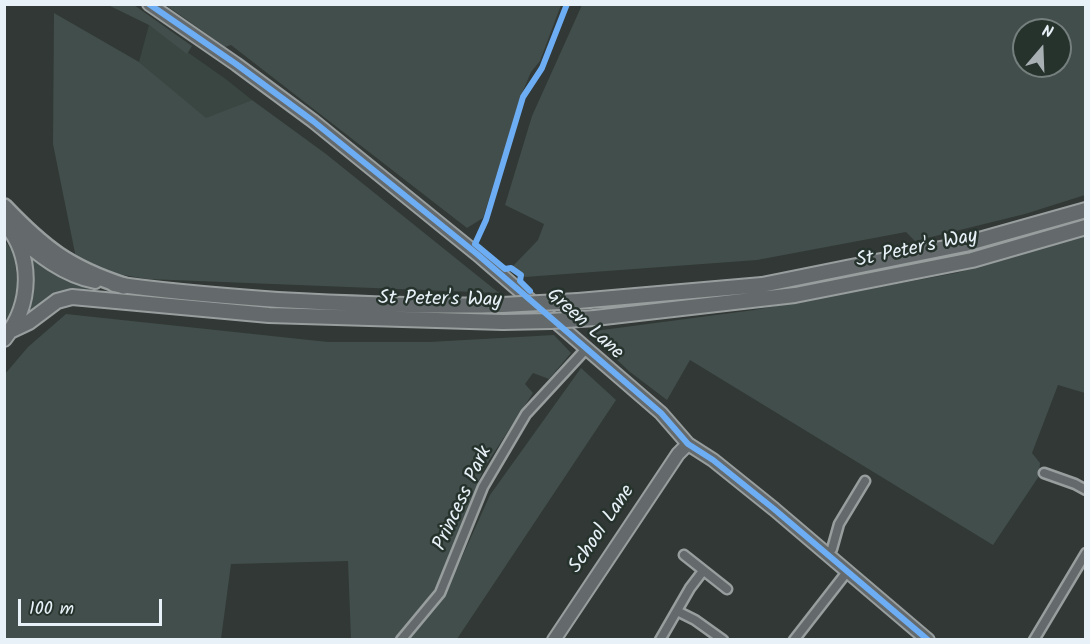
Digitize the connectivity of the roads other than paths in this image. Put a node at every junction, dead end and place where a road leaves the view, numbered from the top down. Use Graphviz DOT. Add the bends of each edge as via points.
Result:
graph roads {
  1 [pos="149,4"];
  2 [pos="4,207"];
  3 [pos="1086,210"];
  4 [pos="4,222"];
  5 [pos="1086,227"];
  6 [pos="15,234"];
  7 [pos="124,286"];
  8 [pos="8,335"];
  9 [pos="586,349"];
  10 [pos="688,444"];
  11 [pos="1044,473"];
  12 [pos="865,481"];
  13 [pos="1086,490"];
  14 [pos="1086,553"];
  15 [pos="684,555"];
  16 [pos="827,555"];
  17 [pos="703,570"];
  18 [pos="847,572"];
  19 [pos="727,589"];
  20 [pos="676,611"];
  21 [pos="401,639"];
  22 [pos="554,639"];
  23 [pos="660,639"];
  24 [pos="723,639"];
  25 [pos="794,639"];
  26 [pos="928,639"];
  27 [pos="1034,639"];
  1 -- 9 [label="street, Green Lane" via="313,121 508,279"];
  2 -- 7 [label="highway" via="50,251 93,276"];
  3 -- 7 [label="main road, St Peter's Way, bridge" via="965,244 762,285 578,301 366,305"];
  4 -- 6 [label="main road, St Peter's Way"];
  5 -- 8 [label="main road, St Peter's Way, bridge" via="972,260 795,295 595,318 503,322 269,315 78,297 57,301"];
  6 -- 7 [label="main road, St Peter's Way" via="64,270 92,281"];
  6 -- 8 [label="main road" via="27,286"];
  9 -- 10 [label="street, Green Lane" via="661,413"];
  9 -- 21 [label="street, Princess Park" via="526,414 483,487 440,593"];
  10 -- 16 [label="street, Green Lane" via="713,460"];
  10 -- 22 [label="street, School Lane"];
  11 -- 13 [label="street"];
  12 -- 16 [label="street" via="839,524"];
  14 -- 27 [label="street"];
  15 -- 17 [label="street"];
  16 -- 18 [label="street, Green Lane"];
  17 -- 19 [label="street"];
  17 -- 20 [label="street"];
  18 -- 25 [label="street"];
  18 -- 26 [label="street, Green Lane"];
  20 -- 23 [label="street"];
  20 -- 24 [label="street"];
}
